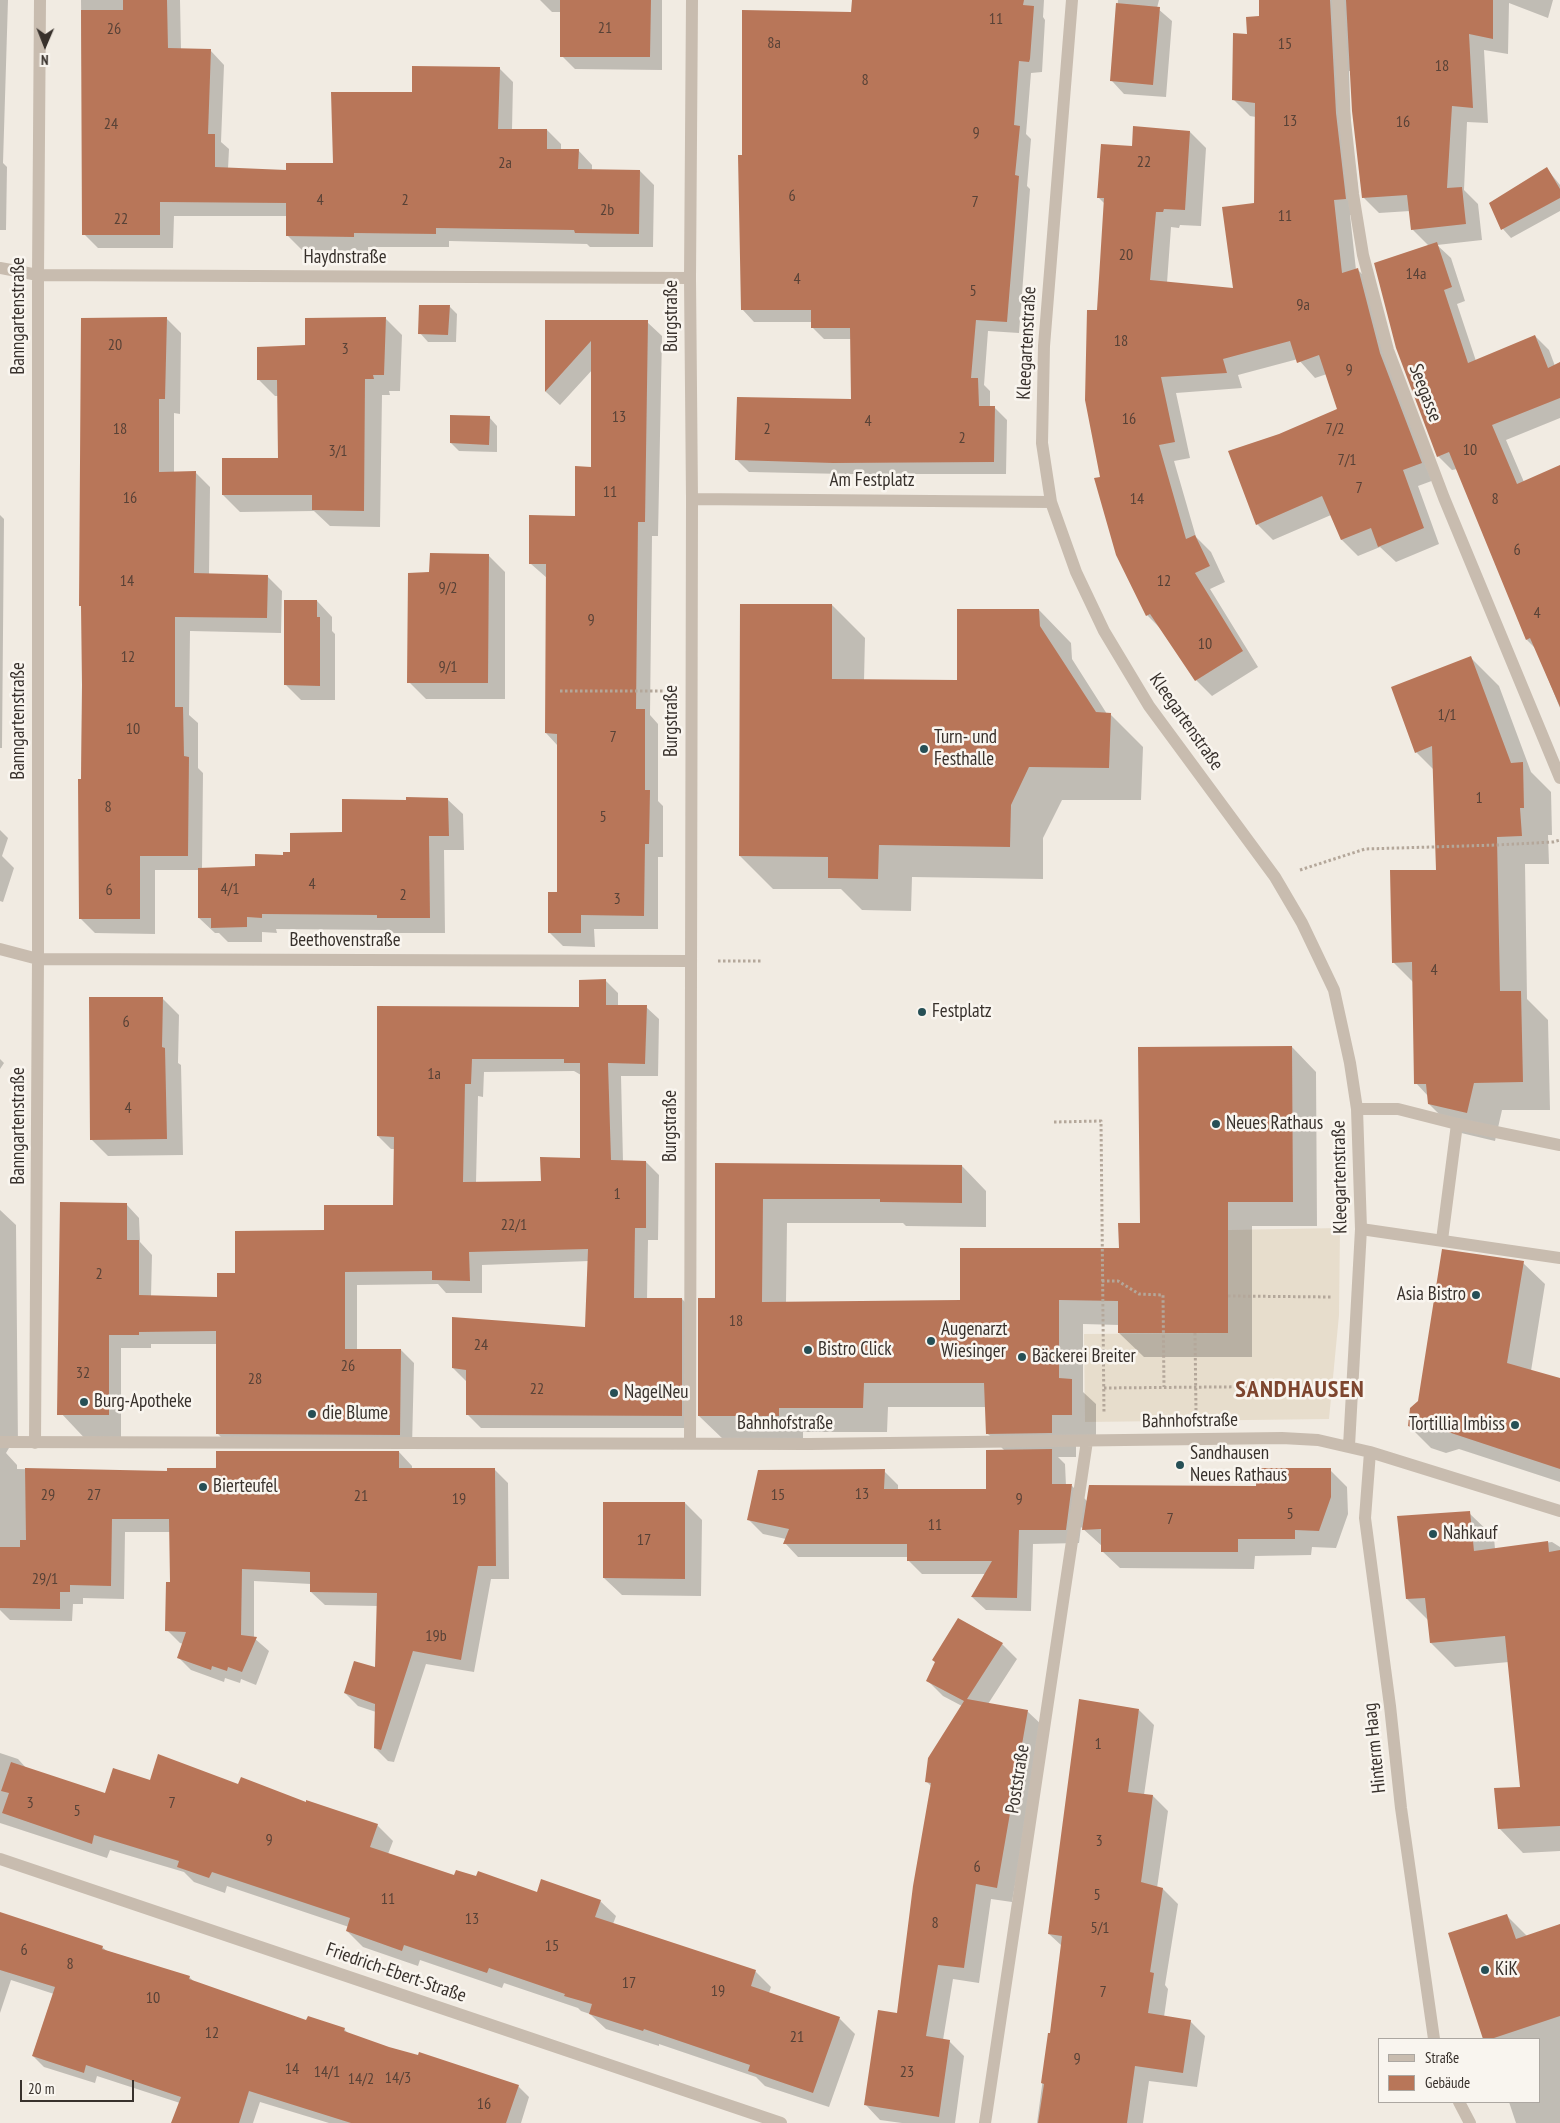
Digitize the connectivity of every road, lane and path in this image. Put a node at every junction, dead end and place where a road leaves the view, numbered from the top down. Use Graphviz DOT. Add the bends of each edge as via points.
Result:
graph roads {
  1 [pos="40,0"];
  2 [pos="692,0"];
  3 [pos="1072,0"];
  4 [pos="1338,0"];
  5 [pos="0,268"];
  6 [pos="38,275"];
  7 [pos="690,278"];
  8 [pos="692,499"];
  9 [pos="1051,502"];
  10 [pos="560,691"];
  11 [pos="691,691"];
  12 [pos="1560,778"];
  13 [pos="1560,840"];
  14 [pos="1275,877"];
  15 [pos="0,949"];
  16 [pos="38,959"];
  17 [pos="690,961"];
  18 [pos="762,961"];
  19 [pos="1357,1109"];
  20 [pos="1054,1122"];
  21 [pos="1457,1124"];
  22 [pos="1560,1145"];
  23 [pos="1361,1229"];
  24 [pos="1442,1240"];
  25 [pos="1560,1258"];
  26 [pos="1102,1280"];
  27 [pos="1228,1296"];
  28 [pos="1358,1296"];
  29 [pos="1195,1333"];
  30 [pos="1164,1387"];
  31 [pos="1195,1387"];
  32 [pos="1353,1387"];
  33 [pos="1104,1388"];
  34 [pos="1196,1440"];
  35 [pos="1087,1441"];
  36 [pos="0,1442"];
  37 [pos="690,1442"];
  38 [pos="1105,1442"];
  39 [pos="35,1443"];
  40 [pos="1349,1446"];
  41 [pos="1370,1452"];
  42 [pos="1560,1511"];
  43 [pos="0,1859"];
  44 [pos="1434,2038"];
  45 [pos="1460,2103"];
  46 [pos="781,2123"];
  47 [pos="985,2123"];
  48 [pos="1470,2123"];
  1 -- 6 [label="street, Banngartenstraße"];
  2 -- 7 [label="street, Burgstraße"];
  3 -- 9 [label="street, Kleegartenstraße" via="1044,346 1042,443"];
  4 -- 12 [label="street, Seegasse" via="1344,112 1353,194 1363,255 1388,350 1444,498"];
  5 -- 6 [label="street, Haydnstraße"];
  6 -- 7 [label="street, Haydnstraße"];
  6 -- 16 [label="street, Banngartenstraße"];
  7 -- 8 [label="street, Burgstraße"];
  8 -- 9 [label="street, Am Festplatz"];
  8 -- 11 [label="street, Burgstraße"];
  9 -- 14 [label="street, Kleegartenstraße" via="1076,572 1104,631 1144,697"];
  10 -- 11 [label="path"];
  11 -- 17 [label="street, Burgstraße"];
  13 -- 14 [label="path" via="1364,849"];
  14 -- 19 [label="street, Kleegartenstraße" via="1302,923 1334,990"];
  15 -- 16 [label="street, Beethovenstraße"];
  16 -- 17 [label="street, Beethovenstraße"];
  16 -- 39 [label="street, Banngartenstraße"];
  17 -- 18 [label="path"];
  17 -- 37 [label="street, Burgstraße"];
  19 -- 21 [label="street" via="1398,1109"];
  19 -- 23 [label="street, Kleegartenstraße"];
  20 -- 26 [label="path" via="1101,1121"];
  21 -- 22 [label="street"];
  21 -- 24 [label="street"];
  23 -- 24 [label="street"];
  23 -- 28 [label="street, Kleegartenstraße"];
  24 -- 25 [label="street"];
  26 -- 30 [label="path" via="1118,1281 1139,1294 1164,1295"];
  26 -- 33 [label="path"];
  27 -- 28 [label="path"];
  28 -- 32 [label="street, Kleegartenstraße"];
  29 -- 31 [label="path"];
  30 -- 31 [label="path"];
  30 -- 33 [label="path"];
  31 -- 32 [label="path"];
  31 -- 34 [label="path"];
  32 -- 40 [label="street, Kleegartenstraße"];
  33 -- 38 [label="path"];
  34 -- 38 [label="street, Bahnhofstraße"];
  34 -- 40 [label="street, Bahnhofstraße" via="1309,1439"];
  35 -- 37 [label="street, Bahnhofstraße"];
  35 -- 38 [label="street, Bahnhofstraße"];
  35 -- 47 [label="street, Poststraße"];
  36 -- 39 [label="street, Bahnhofstraße"];
  37 -- 39 [label="street, Bahnhofstraße"];
  40 -- 41 [label="street, Bahnhofstraße"];
  41 -- 42 [label="street, Bahnhofstraße"];
  41 -- 44 [label="street, Hinterm Haag" via="1365,1518"];
  43 -- 46 [label="street, Friedrich-Ebert-Straße"];
  45 -- 48 [label="street"];
}
